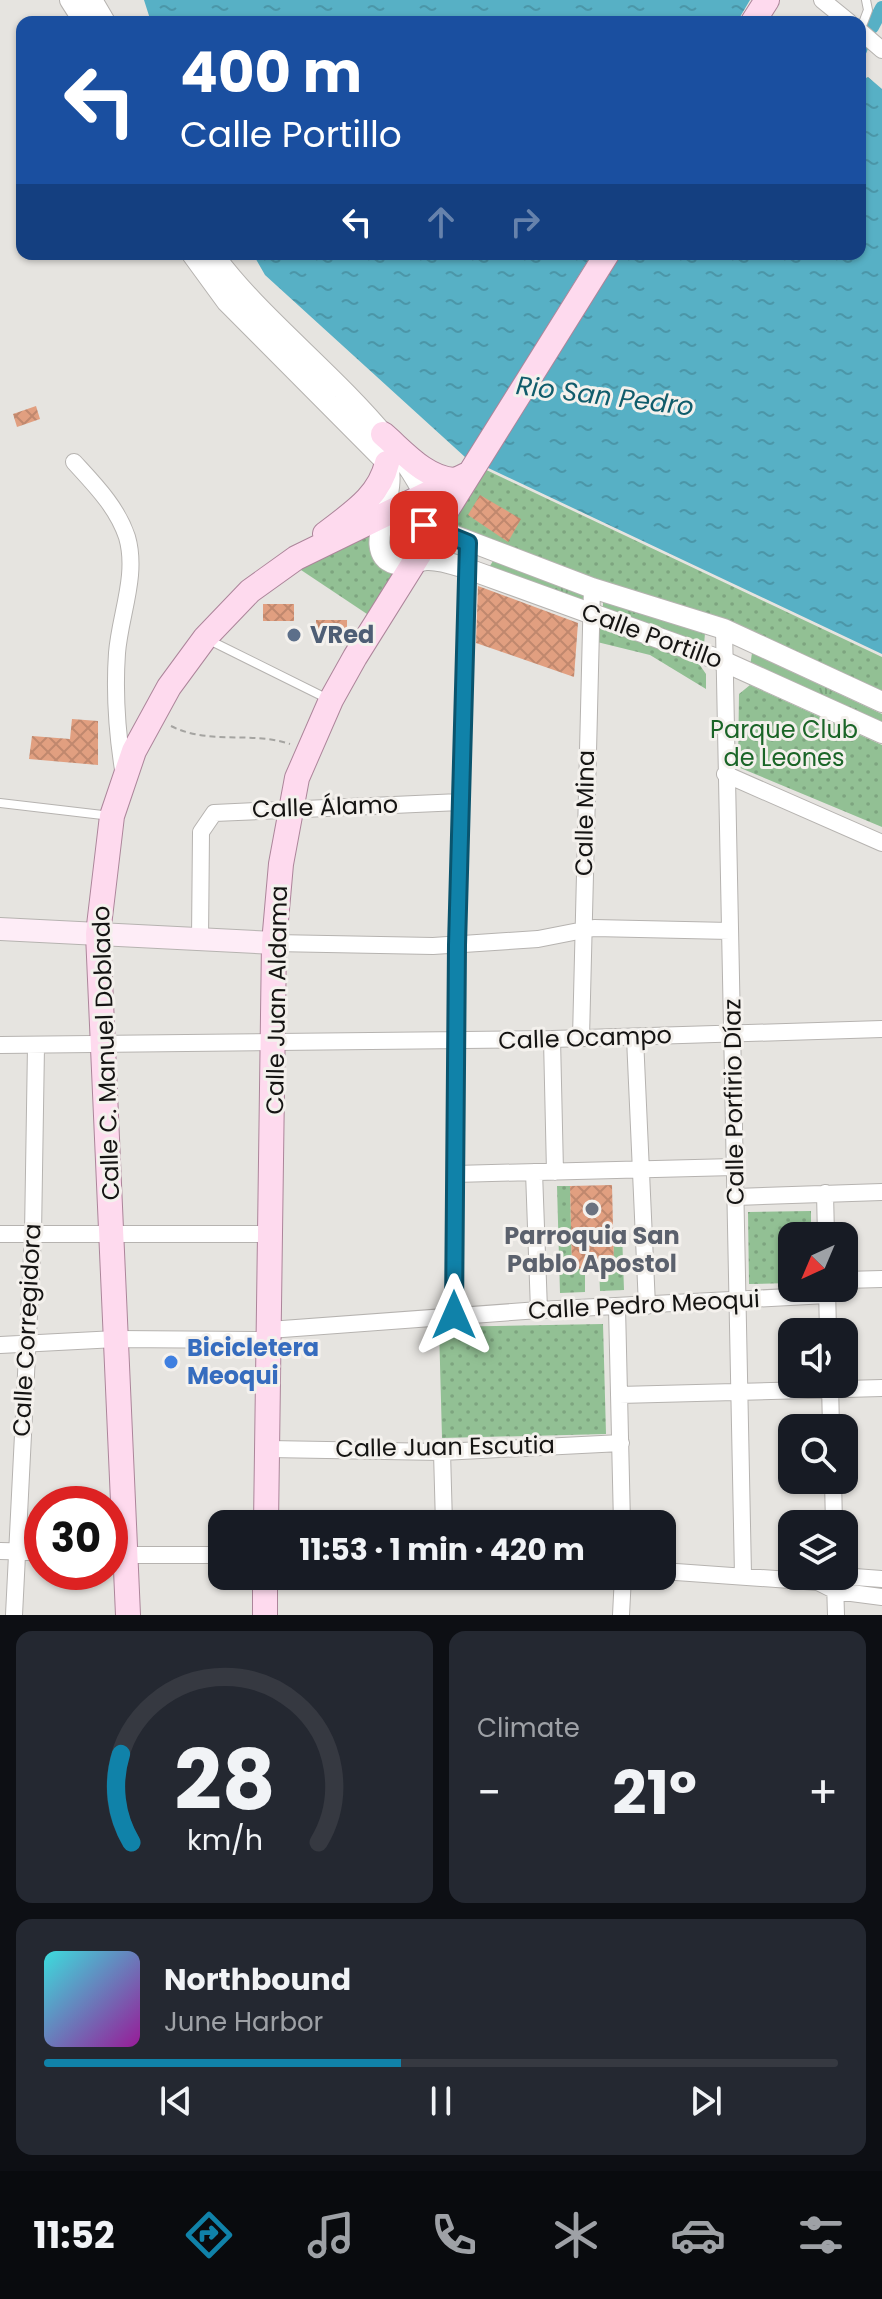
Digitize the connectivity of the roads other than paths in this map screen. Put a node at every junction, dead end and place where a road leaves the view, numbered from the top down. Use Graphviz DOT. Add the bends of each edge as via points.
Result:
graph roads {
  1 [pos="822,0"];
  2 [pos="842,16"];
  3 [pos="866,36"];
  4 [pos="882,50"];
  5 [pos="196,260"];
  6 [pos="218,260"];
  7 [pos="603,260"];
  8 [pos="383,434"];
  9 [pos="74,462"];
  10 [pos="387,463"];
  11 [pos="465,475"];
  12 [pos="426,496"];
  13 [pos="384,517"];
  14 [pos="437,529"];
  15 [pos="468,543"];
  16 [pos="296,558"];
  17 [pos="415,563"];
  18 [pos="468,569"];
  19 [pos="592,588"];
  20 [pos="589,613"];
  21 [pos="724,629"];
  22 [pos="205,638"];
  23 [pos="725,662"];
  24 [pos="331,700"];
  25 [pos="882,702"];
  26 [pos="882,733"];
  27 [pos="725,774"];
  28 [pos="124,777"];
  29 [pos="460,802"];
  30 [pos="0,803"];
  31 [pos="290,808"];
  32 [pos="112,816"];
  33 [pos="882,843"];
  34 [pos="0,929"];
  35 [pos="582,929"];
  36 [pos="730,931"];
  37 [pos="98,934"];
  38 [pos="200,939"];
  39 [pos="274,943"];
  40 [pos="457,945"];
  41 [pos="882,1029"];
  42 [pos="732,1032"];
  43 [pos="581,1038"];
  44 [pos="635,1038"];
  45 [pos="552,1039"];
  46 [pos="456,1041"];
  47 [pos="275,1043"];
  48 [pos="103,1044"];
  49 [pos="0,1045"];
  50 [pos="36,1046"];
  51 [pos="734,1167"];
  52 [pos="641,1169"];
  53 [pos="534,1172"];
  54 [pos="555,1172"];
  55 [pos="455,1174"];
  56 [pos="882,1192"];
  57 [pos="825,1193"];
  58 [pos="736,1197"];
  59 [pos="826,1222"];
  60 [pos="0,1234"];
  61 [pos="33,1234"];
  62 [pos="111,1234"];
  63 [pos="272,1234"];
  64 [pos="882,1279"];
  65 [pos="858,1280"];
  66 [pos="778,1297"];
  67 [pos="739,1301"];
  68 [pos="647,1306"];
  69 [pos="617,1307"];
  70 [pos="539,1310"];
  71 [pos="454,1315"];
  72 [pos="269,1335"];
  73 [pos="116,1339"];
  74 [pos="27,1344"];
  75 [pos="0,1345"];
  76 [pos="858,1387"];
  77 [pos="882,1388"];
  78 [pos="778,1390"];
  79 [pos="741,1393"];
  80 [pos="619,1395"];
  81 [pos="621,1443"];
  82 [pos="269,1449"];
  83 [pos="442,1452"];
  84 [pos="118,1486"];
  85 [pos="267,1510"];
  86 [pos="444,1510"];
  87 [pos="622,1510"];
  88 [pos="8,1551"];
  89 [pos="208,1555"];
  90 [pos="128,1556"];
  91 [pos="676,1572"];
  92 [pos="743,1575"];
  93 [pos="778,1577"];
  94 [pos="858,1579"];
  95 [pos="882,1579"];
  96 [pos="858,1589"];
  97 [pos="124,1590"];
  98 [pos="265,1590"];
  99 [pos="622,1590"];
  100 [pos="834,1590"];
  101 [pos="882,1597"];
  102 [pos="14,1615"];
  103 [pos="128,1615"];
  104 [pos="265,1615"];
  105 [pos="621,1615"];
  106 [pos="836,1615"];
  1 -- 2 [label="street"];
  3 -- 4 [label="street"];
  5 -- 10 [label="street" via="227,302"];
  6 -- 8 [label="street" via="245,295"];
  7 -- 11 [label="main road, Calle Juan Aldama"];
  8 -- 11 [label="main road" via="436,477"];
  8 -- 12 [label="street"];
  9 -- 28 [label="street" via="100,490 128,540 131,567 119,627 114,699"];
  10 -- 13 [label="street" via="392,483"];
  10 -- 16 [label="main road" via="373,495"];
  11 -- 12 [label="main road, Calle C. Manuel Doblado"];
  11 -- 14 [label="main road, Calle Juan Aldama"];
  12 -- 13 [label="main road, Calle C. Manuel Doblado"];
  12 -- 14 [label="street"];
  13 -- 14 [label="main road"];
  13 -- 16 [label="main road, Calle C. Manuel Doblado"];
  13 -- 17 [label="street, Calle Portillo" via="377,538 383,556 394,564"];
  14 -- 15 [label="street, Calle Portillo"];
  14 -- 17 [label="main road, Calle Juan Aldama"];
  15 -- 18 [label="street"];
  15 -- 19 [label="street, Calle Portillo"];
  16 -- 22 [label="main road, Calle C. Manuel Doblado" via="250,591"];
  17 -- 18 [label="street, Calle Portillo" via="433,560"];
  17 -- 24 [label="main road, Calle Juan Aldama"];
  18 -- 20 [label="street, Calle Portillo"];
  18 -- 29 [label="street"];
  19 -- 20 [label="street, Calle Mina"];
  19 -- 21 [label="street, Calle Portillo"];
  20 -- 23 [label="street, Calle Portillo"];
  20 -- 35 [label="street, Calle Mina"];
  21 -- 23 [label="street, Calle Porfirio Díaz"];
  21 -- 25 [label="street, Calle Portillo"];
  22 -- 24 [label="lane"];
  22 -- 28 [label="main road, Calle C. Manuel Doblado" via="153,714"];
  23 -- 26 [label="street, Calle Portillo"];
  23 -- 27 [label="street, Calle Porfirio Díaz"];
  24 -- 31 [label="main road, Calle Juan Aldama"];
  27 -- 33 [label="street"];
  27 -- 36 [label="street, Calle Porfirio Díaz"];
  28 -- 32 [label="main road, Calle C. Manuel Doblado"];
  29 -- 31 [label="street, Calle Álamo"];
  29 -- 40 [label="street"];
  30 -- 32 [label="lane"];
  31 -- 38 [label="street, Calle Álamo" via="214,813 201,832"];
  31 -- 39 [label="main road, Calle Juan Aldama"];
  32 -- 37 [label="main road, Calle C. Manuel Doblado"];
  34 -- 37 [label="main road"];
  35 -- 36 [label="street"];
  35 -- 40 [label="street" via="546,938"];
  35 -- 43 [label="street, Calle Mina"];
  36 -- 42 [label="street, Calle Porfirio Díaz"];
  37 -- 38 [label="main road"];
  37 -- 48 [label="main road, Calle C. Manuel Doblado"];
  38 -- 39 [label="main road"];
  39 -- 40 [label="street"];
  39 -- 47 [label="main road, Calle Juan Aldama"];
  40 -- 46 [label="street"];
  41 -- 42 [label="street, Calle Ocampo"];
  42 -- 44 [label="street, Calle Ocampo"];
  42 -- 51 [label="street, Calle Porfirio Díaz"];
  43 -- 44 [label="street, Calle Ocampo"];
  43 -- 45 [label="street, Calle Ocampo"];
  44 -- 52 [label="street"];
  45 -- 46 [label="street, Calle Ocampo"];
  45 -- 54 [label="street"];
  46 -- 47 [label="street, Calle Ocampo"];
  46 -- 55 [label="street"];
  47 -- 48 [label="street, Calle Ocampo"];
  47 -- 63 [label="main road, Calle Juan Aldama"];
  48 -- 50 [label="street, Calle Ocampo"];
  48 -- 62 [label="main road, Calle C. Manuel Doblado"];
  49 -- 50 [label="street, Calle Ocampo"];
  50 -- 61 [label="street, Calle Corregidora"];
  51 -- 52 [label="street"];
  51 -- 58 [label="street, Calle Porfirio Díaz"];
  52 -- 54 [label="street"];
  52 -- 68 [label="street"];
  53 -- 54 [label="street"];
  53 -- 55 [label="street"];
  53 -- 70 [label="street"];
  55 -- 71 [label="street"];
  56 -- 57 [label="street"];
  57 -- 58 [label="street"];
  57 -- 59 [label="street"];
  58 -- 67 [label="street, Calle Porfirio Díaz"];
  60 -- 61 [label="street"];
  61 -- 62 [label="street"];
  61 -- 74 [label="street, Calle Corregidora"];
  62 -- 63 [label="street"];
  62 -- 73 [label="main road, Calle C. Manuel Doblado"];
  63 -- 72 [label="main road, Calle Juan Aldama"];
  64 -- 65 [label="street"];
  66 -- 67 [label="street, Calle Pedro Meoqui"];
  67 -- 68 [label="street, Calle Pedro Meoqui"];
  67 -- 79 [label="street, Calle Porfirio Díaz"];
  68 -- 69 [label="street, Calle Pedro Meoqui"];
  69 -- 70 [label="street, Calle Pedro Meoqui"];
  69 -- 80 [label="street"];
  70 -- 71 [label="street, Calle Pedro Meoqui"];
  71 -- 72 [label="street, Calle Pedro Meoqui"];
  72 -- 73 [label="street, Calle Pedro Meoqui"];
  72 -- 82 [label="main road, Calle Juan Aldama"];
  73 -- 74 [label="street, Calle Pedro Meoqui"];
  73 -- 84 [label="main road, Calle C. Manuel Doblado"];
  74 -- 75 [label="street, Calle Pedro Meoqui"];
  74 -- 88 [label="street, Calle Corregidora"];
  76 -- 77 [label="street"];
  78 -- 79 [label="street"];
  79 -- 80 [label="street"];
  79 -- 92 [label="street, Calle Porfirio Díaz"];
  80 -- 81 [label="street"];
  81 -- 83 [label="street, Calle Juan Escutia"];
  81 -- 87 [label="street"];
  82 -- 83 [label="street, Calle Juan Escutia"];
  82 -- 85 [label="main road, Calle Juan Aldama"];
  83 -- 86 [label="street"];
  88 -- 102 [label="street, Calle Corregidora"];
  89 -- 90 [label="street"];
  91 -- 92 [label="street"];
  92 -- 93 [label="street"];
  94 -- 95 [label="street"];
  96 -- 101 [label="street"];
  97 -- 103 [label="main road, Calle C. Manuel Doblado"];
  98 -- 104 [label="main road"];
  99 -- 105 [label="street"];
  100 -- 106 [label="street"];
}
